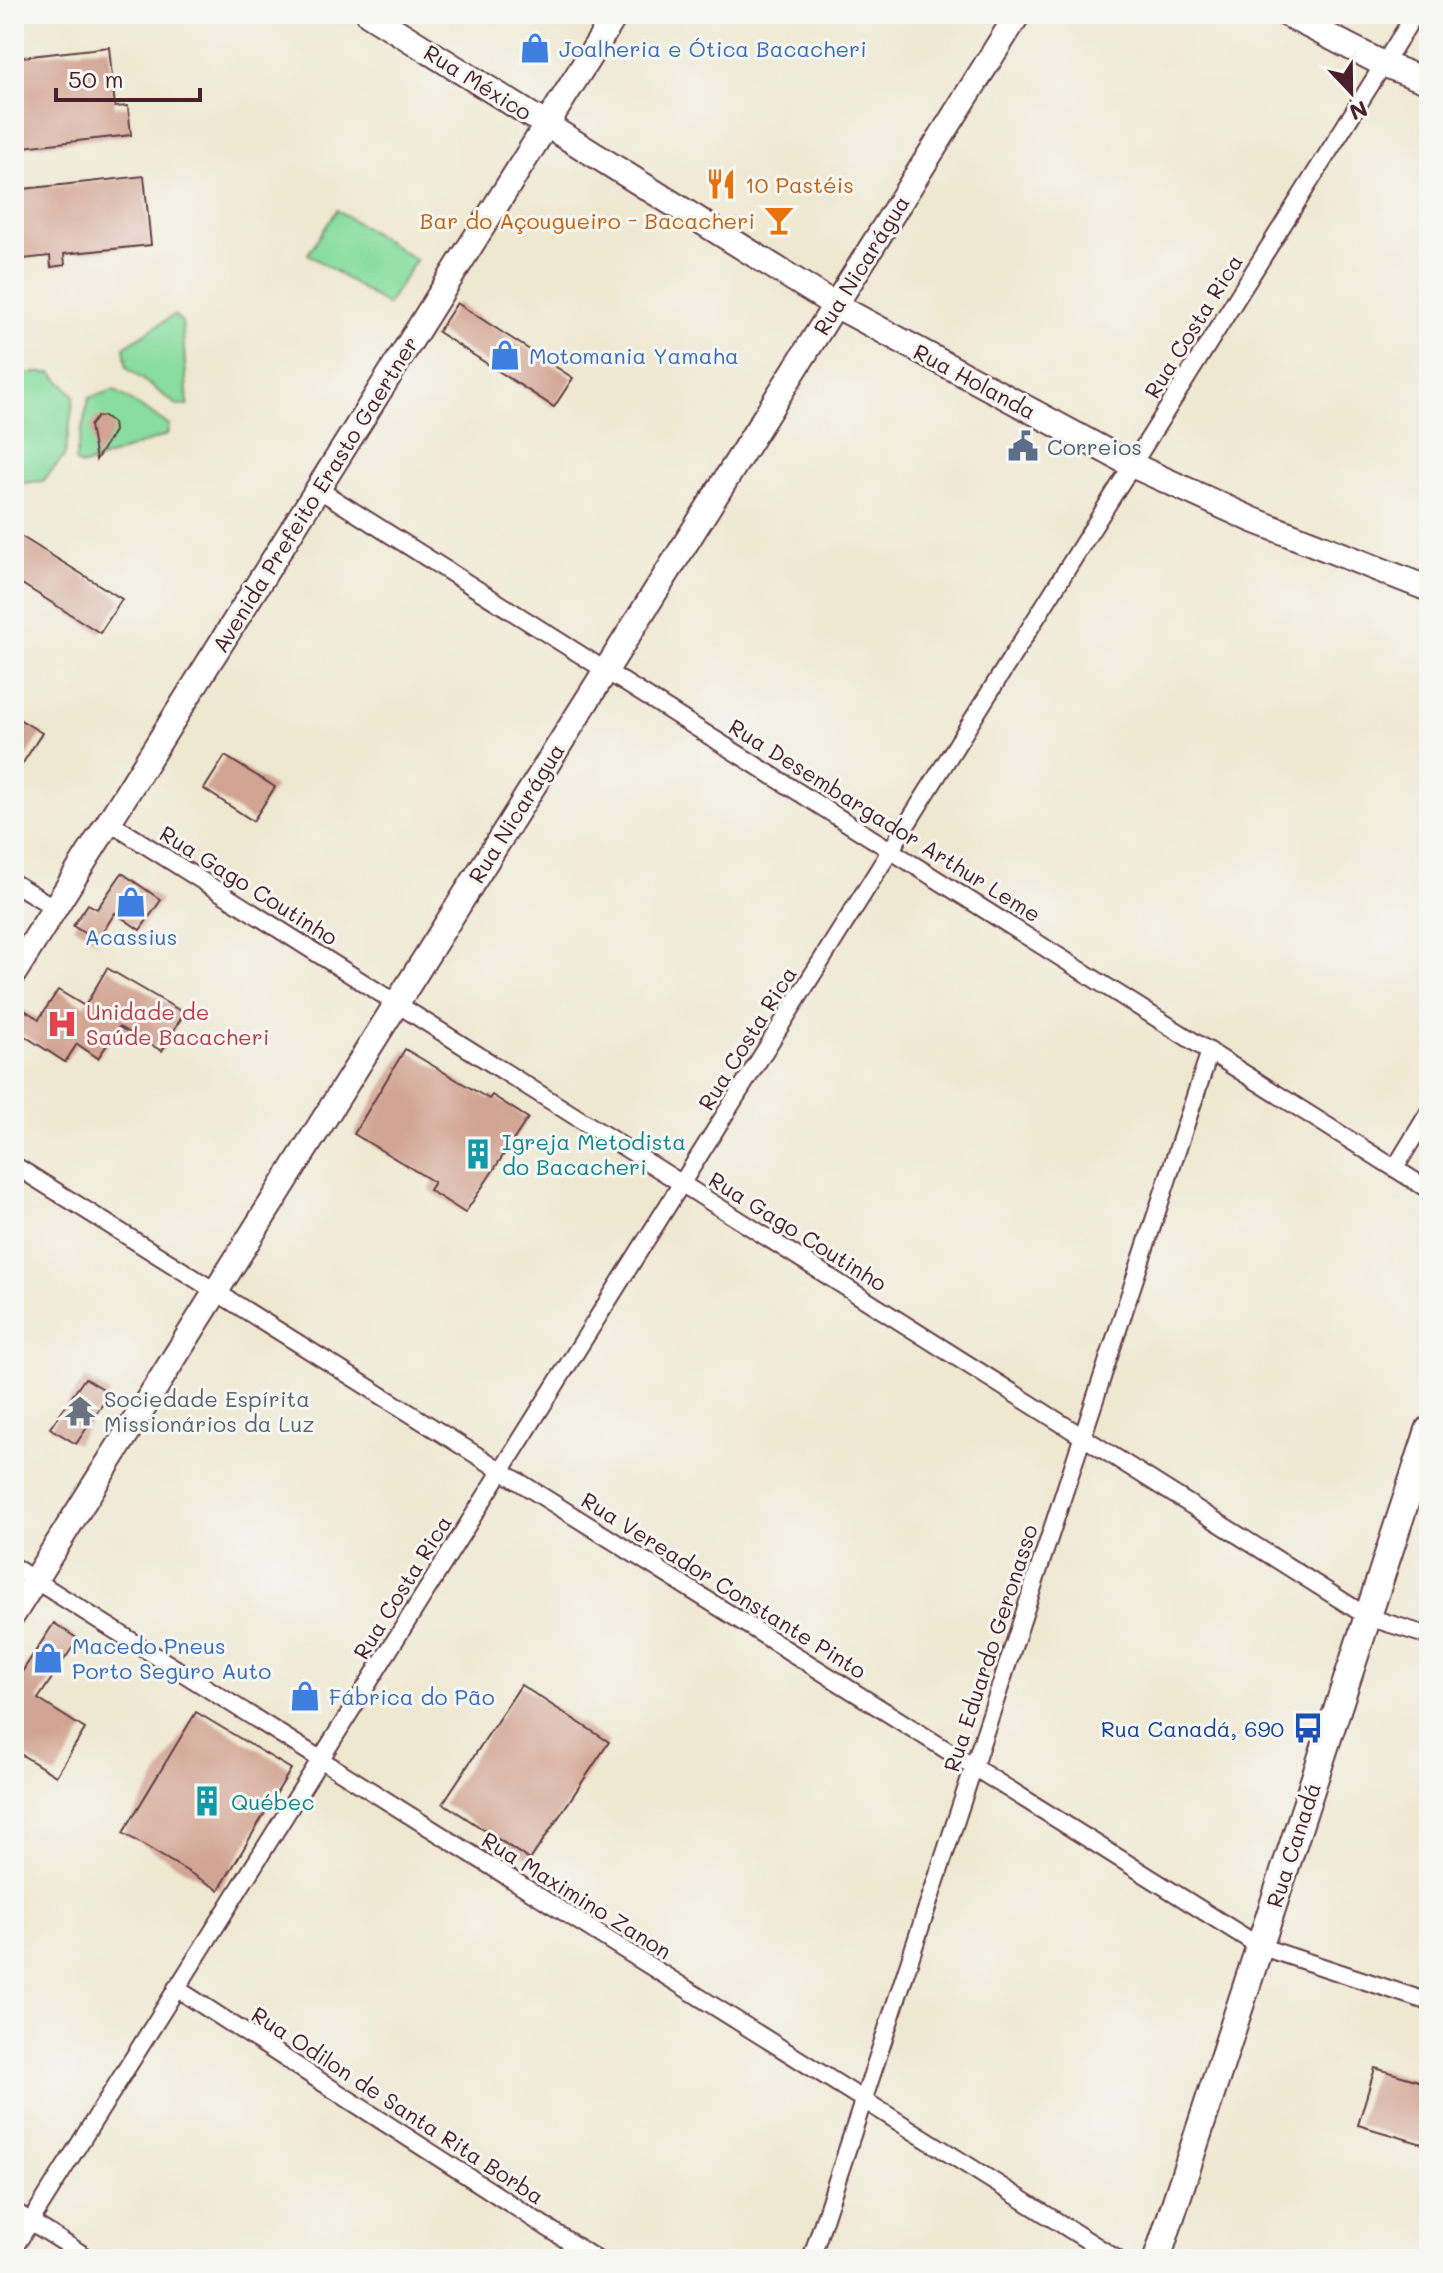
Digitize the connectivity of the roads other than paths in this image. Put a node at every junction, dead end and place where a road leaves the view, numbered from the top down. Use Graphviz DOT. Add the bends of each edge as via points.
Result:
graph roads {
  1 [pos="369,14"];
  2 [pos="616,14"];
  3 [pos="1018,14"];
  4 [pos="1286,14"];
  5 [pos="1415,14"];
  6 [pos="1383,64"];
  7 [pos="1429,82"];
  8 [pos="546,125"];
  9 [pos="835,305"];
  10 [pos="1132,465"];
  11 [pos="318,489"];
  12 [pos="1429,589"];
  13 [pos="606,670"];
  14 [pos="109,822"];
  15 [pos="890,850"];
  16 [pos="14,883"];
  17 [pos="55,908"];
  18 [pos="18,958"];
  19 [pos="397,1004"];
  20 [pos="1210,1051"];
  21 [pos="1429,1112"];
  22 [pos="14,1165"];
  23 [pos="1395,1168"];
  24 [pos="681,1183"];
  25 [pos="1429,1190"];
  26 [pos="216,1292"];
  27 [pos="1429,1430"];
  28 [pos="1082,1437"];
  29 [pos="501,1471"];
  30 [pos="24,1574"];
  31 [pos="14,1613"];
  32 [pos="1368,1617"];
  33 [pos="1429,1636"];
  34 [pos="320,1759"];
  35 [pos="973,1768"];
  36 [pos="1259,1946"];
  37 [pos="176,1988"];
  38 [pos="1429,2002"];
  39 [pos="863,2101"];
  40 [pos="14,2211"];
  41 [pos="30,2222"];
  42 [pos="14,2248"];
  43 [pos="90,2259"];
  44 [pos="596,2259"];
  45 [pos="811,2259"];
  46 [pos="1117,2259"];
  47 [pos="1157,2259"];
  1 -- 8 [label="main road, Rua México"];
  2 -- 8 [label="main road, Avenida Prefeito Erasto Gaertner"];
  3 -- 9 [label="main road, Rua Nicarágua"];
  4 -- 6 [label="main road"];
  5 -- 6 [label="street, Rua Costa Rica"];
  6 -- 7 [label="main road"];
  6 -- 10 [label="street, Rua Costa Rica"];
  8 -- 9 [label="main road, Rua Holanda"];
  8 -- 11 [label="main road, Avenida Prefeito Erasto Gaertner"];
  9 -- 10 [label="main road, Rua Holanda"];
  9 -- 13 [label="main road, Rua Nicarágua"];
  10 -- 12 [label="main road, Rua Holanda" via="1253,520"];
  10 -- 15 [label="street, Rua Costa Rica"];
  11 -- 13 [label="street, Rua Desembargador Arthur Leme"];
  11 -- 14 [label="main road, Avenida Prefeito Erasto Gaertner"];
  13 -- 15 [label="street, Rua Desembargador Arthur Leme"];
  13 -- 19 [label="main road, Rua Nicarágua"];
  14 -- 17 [label="main road, Avenida Prefeito Erasto Gaertner"];
  14 -- 19 [label="street, Rua Gago Coutinho"];
  15 -- 20 [label="street, Rua Desembargador Arthur Leme"];
  15 -- 24 [label="street, Rua Costa Rica"];
  16 -- 17 [label="street"];
  17 -- 18 [label="main road, Avenida Prefeito Erasto Gaertner"];
  19 -- 24 [label="street, Rua Gago Coutinho"];
  19 -- 26 [label="main road, Rua Nicarágua"];
  20 -- 23 [label="street, Rua Desembargador Arthur Leme"];
  20 -- 28 [label="street, Rua Eduardo Geronasso"];
  21 -- 23 [label="street"];
  22 -- 26 [label="street, Rua Vereador Constante Pinto"];
  23 -- 25 [label="street, Rua Desembargador Arthur Leme"];
  24 -- 28 [label="street, Rua Gago Coutinho"];
  24 -- 29 [label="street, Rua Costa Rica"];
  26 -- 29 [label="street, Rua Vereador Constante Pinto"];
  26 -- 30 [label="main road, Rua Nicarágua"];
  27 -- 32 [label="main road, Rua Canadá"];
  28 -- 32 [label="street, Rua Gago Coutinho"];
  28 -- 35 [label="street, Rua Eduardo Geronasso"];
  29 -- 34 [label="street, Rua Costa Rica"];
  29 -- 35 [label="street, Rua Vereador Constante Pinto"];
  30 -- 31 [label="main road, Rua Nicarágua"];
  30 -- 34 [label="street, Rua Maximino Zanon"];
  32 -- 33 [label="street, Rua Gago Coutinho"];
  32 -- 36 [label="main road, Rua Canadá"];
  34 -- 37 [label="street, Rua Costa Rica"];
  34 -- 39 [label="street, Rua Maximino Zanon"];
  35 -- 36 [label="street, Rua Vereador Constante Pinto"];
  35 -- 39 [label="street, Rua Eduardo Geronasso"];
  36 -- 38 [label="street, Rua Vereador Constante Pinto"];
  36 -- 47 [label="main road, Rua Canadá"];
  37 -- 41 [label="street, Rua Costa Rica"];
  37 -- 44 [label="street, Rua Odilon de Santa Rita Borba"];
  39 -- 45 [label="street, Rua Eduardo Geronasso"];
  39 -- 46 [label="street, Rua Maximino Zanon"];
  40 -- 41 [label="street"];
  41 -- 42 [label="street, Rua Costa Rica"];
  41 -- 43 [label="street"];
}
